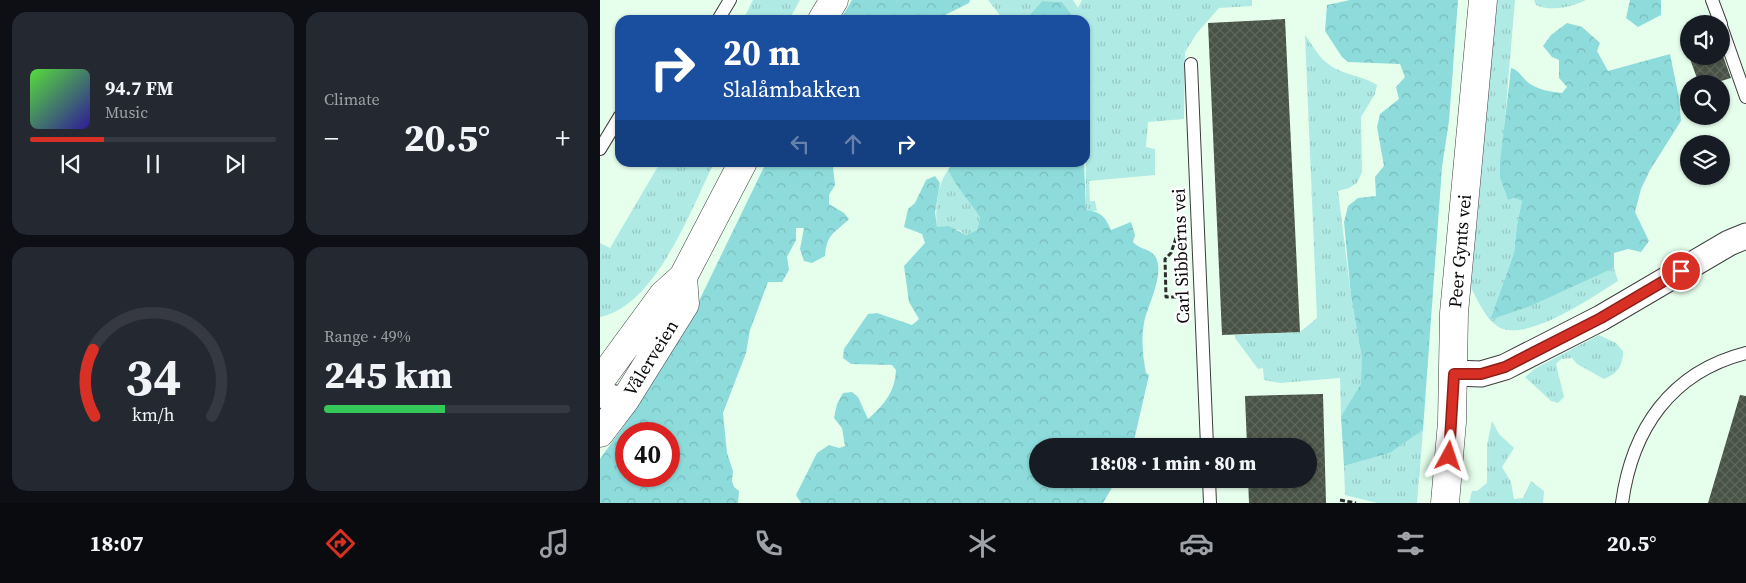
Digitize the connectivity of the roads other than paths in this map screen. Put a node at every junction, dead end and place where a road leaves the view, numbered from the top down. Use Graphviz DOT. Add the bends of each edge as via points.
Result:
graph roads {
  1 [pos="730,0"];
  2 [pos="834,0"];
  3 [pos="1484,0"];
  4 [pos="1712,0"];
  5 [pos="721,15"];
  6 [pos="825,15"];
  7 [pos="1717,15"];
  8 [pos="1730,51"];
  9 [pos="1191,64"];
  10 [pos="1746,96"];
  11 [pos="615,124"];
  12 [pos="600,149"];
  13 [pos="740,167"];
  14 [pos="1746,236"];
  15 [pos="682,276"];
  16 [pos="1746,354"];
  17 [pos="603,369"];
  18 [pos="1454,374"];
  19 [pos="612,398"];
  20 [pos="600,433"];
  21 [pos="1207,438"];
  22 [pos="1209,488"];
  23 [pos="1210,503"];
  24 [pos="1445,503"];
  25 [pos="1622,503"];
  1 -- 5 [label="lane"];
  2 -- 6 [label="street"];
  3 -- 18 [label="street, Peer Gynts vei" via="1454,313"];
  4 -- 7 [label="lane"];
  8 -- 10 [label="lane"];
  9 -- 21 [label="lane, Carl Sibberns vei"];
  11 -- 12 [label="lane"];
  13 -- 15 [label="street, Vålerveien"];
  14 -- 18 [label="street" via="1601,318 1505,367 1481,374"];
  15 -- 17 [label="street, Vålerveien" via="663,294 631,341"];
  15 -- 19 [label="street, Vålerveien" via="685,304"];
  16 -- 25 [label="lane" via="1689,377 1660,405 1638,441"];
  17 -- 19 [label="street"];
  18 -- 24 [label="street, Peer Gynts vei"];
  19 -- 20 [label="street, Vålerveien"];
  22 -- 23 [label="lane"];
}
